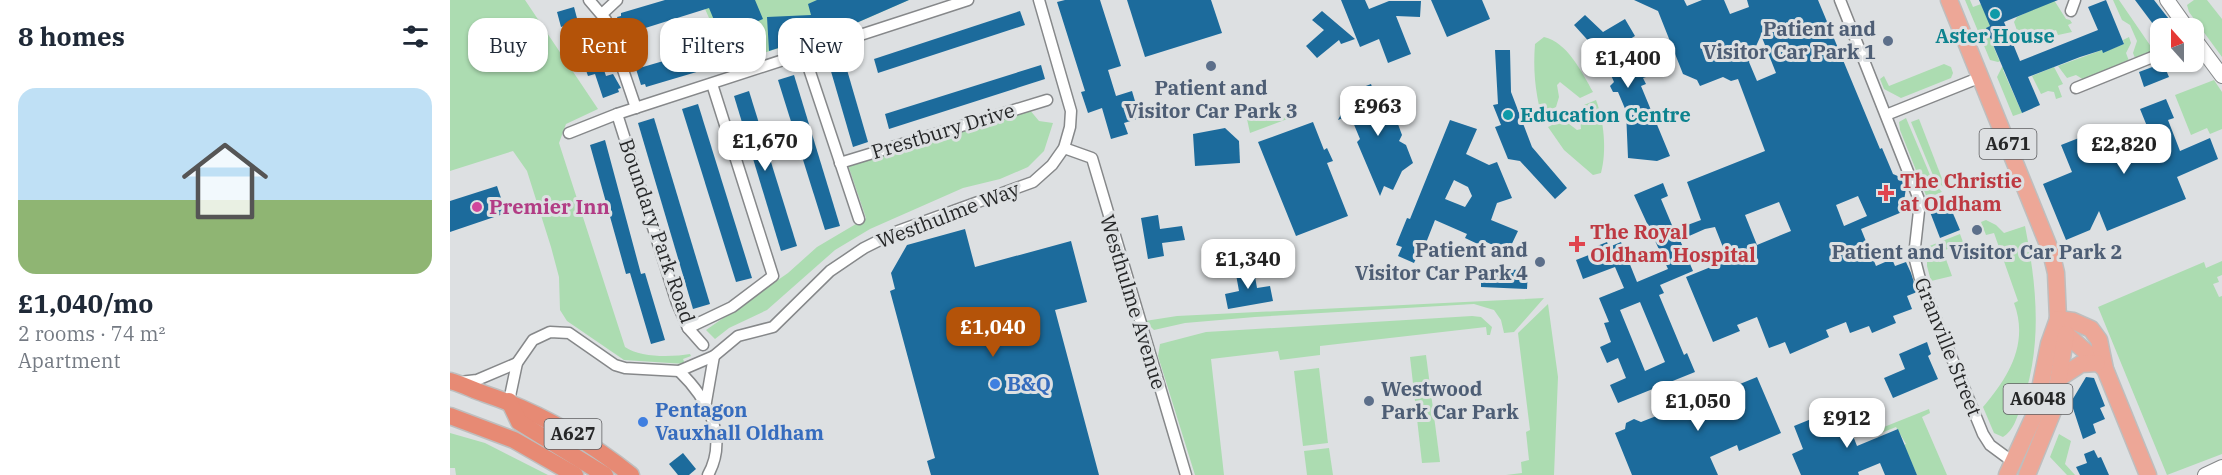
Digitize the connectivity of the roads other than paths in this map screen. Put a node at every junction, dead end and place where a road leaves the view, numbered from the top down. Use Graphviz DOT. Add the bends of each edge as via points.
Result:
graph roads {
  1 [pos="589,0"];
  2 [pos="616,0"];
  3 [pos="968,0"];
  4 [pos="1039,0"];
  5 [pos="1840,0"];
  6 [pos="1949,0"];
  7 [pos="2075,0"];
  8 [pos="2167,0"];
  9 [pos="2071,11"];
  10 [pos="602,14"];
  11 [pos="2180,18"];
  12 [pos="864,34"];
  13 [pos="2204,52"];
  14 [pos="2150,58"];
  15 [pos="778,62"];
  16 [pos="810,72"];
  17 [pos="2222,76"];
  18 [pos="1982,77"];
  19 [pos="712,84"];
  20 [pos="2076,88"];
  21 [pos="1047,100"];
  22 [pos="636,108"];
  23 [pos="617,114"];
  24 [pos="1886,115"];
  25 [pos="569,133"];
  26 [pos="1064,148"];
  27 [pos="840,163"];
  28 [pos="858,219"];
  29 [pos="2062,327"];
  30 [pos="687,328"];
  31 [pos="703,345"];
  32 [pos="714,356"];
  33 [pos="517,363"];
  34 [pos="2101,366"];
  35 [pos="679,371"];
  36 [pos="2061,377"];
  37 [pos="452,382"];
  38 [pos="509,401"];
  39 [pos="706,402"];
  40 [pos="450,416"];
  41 [pos="2222,467"];
  42 [pos="2010,468"];
  43 [pos="575,475"];
  44 [pos="604,475"];
  45 [pos="631,475"];
  46 [pos="708,475"];
  47 [pos="1186,475"];
  48 [pos="2027,475"];
  49 [pos="2148,475"];
  50 [pos="2205,475"];
  1 -- 10 [label="street"];
  2 -- 10 [label="street"];
  3 -- 12 [label="street"];
  4 -- 26 [label="street, Westhulme Way" via="1070,101 1070,127"];
  5 -- 24 [label="street, Granville Street"];
  6 -- 18 [label="main road, A671"];
  7 -- 9 [label="street"];
  8 -- 11 [label="street"];
  10 -- 22 [label="street"];
  13 -- 17 [label="street"];
  14 -- 20 [label="street"];
  15 -- 19 [label="street"];
  16 -- 27 [label="street"];
  18 -- 24 [label="street"];
  18 -- 29 [label="main road, A671" via="2051,252"];
  19 -- 22 [label="street"];
  19 -- 30 [label="street" via="773,276 732,307"];
  21 -- 27 [label="street, Prestbury Drive"];
  22 -- 23 [label="street"];
  23 -- 25 [label="street"];
  23 -- 30 [label="street, Boundary Park Road"];
  24 -- 42 [label="street, Granville Street" via="1920,202 1914,256 1921,283 1983,434"];
  26 -- 32 [label="street, Westhulme Way" via="1033,182 898,231 864,248 830,271 773,327 738,336"];
  26 -- 47 [label="street, Westhulme Avenue" via="1092,158"];
  27 -- 28 [label="street"];
  29 -- 34 [label="main road"];
  29 -- 36 [label="main road, A6048"];
  29 -- 42 [label="main road, A6048" via="2049,344 2035,414"];
  30 -- 31 [label="street, Boundary Park Road"];
  32 -- 35 [label="street, Westhulme Way"];
  32 -- 39 [label="street"];
  33 -- 35 [label="street, Westhulme Way" via="533,340 559,332 580,338 625,368"];
  33 -- 37 [label="street" via="477,380"];
  33 -- 38 [label="street, Westhulme Way"];
  34 -- 36 [label="main road" via="2081,364"];
  34 -- 49 [label="main road"];
  35 -- 39 [label="street"];
  36 -- 48 [label="main road, A6048" via="2053,411"];
  37 -- 38 [label="highway, A627"];
  38 -- 44 [label="highway, A627" via="519,422"];
  38 -- 45 [label="highway, A627" via="596,448"];
  39 -- 46 [label="street" via="717,443"];
  40 -- 43 [label="highway, A627" via="514,440"];
  41 -- 50 [label="street"];
}
